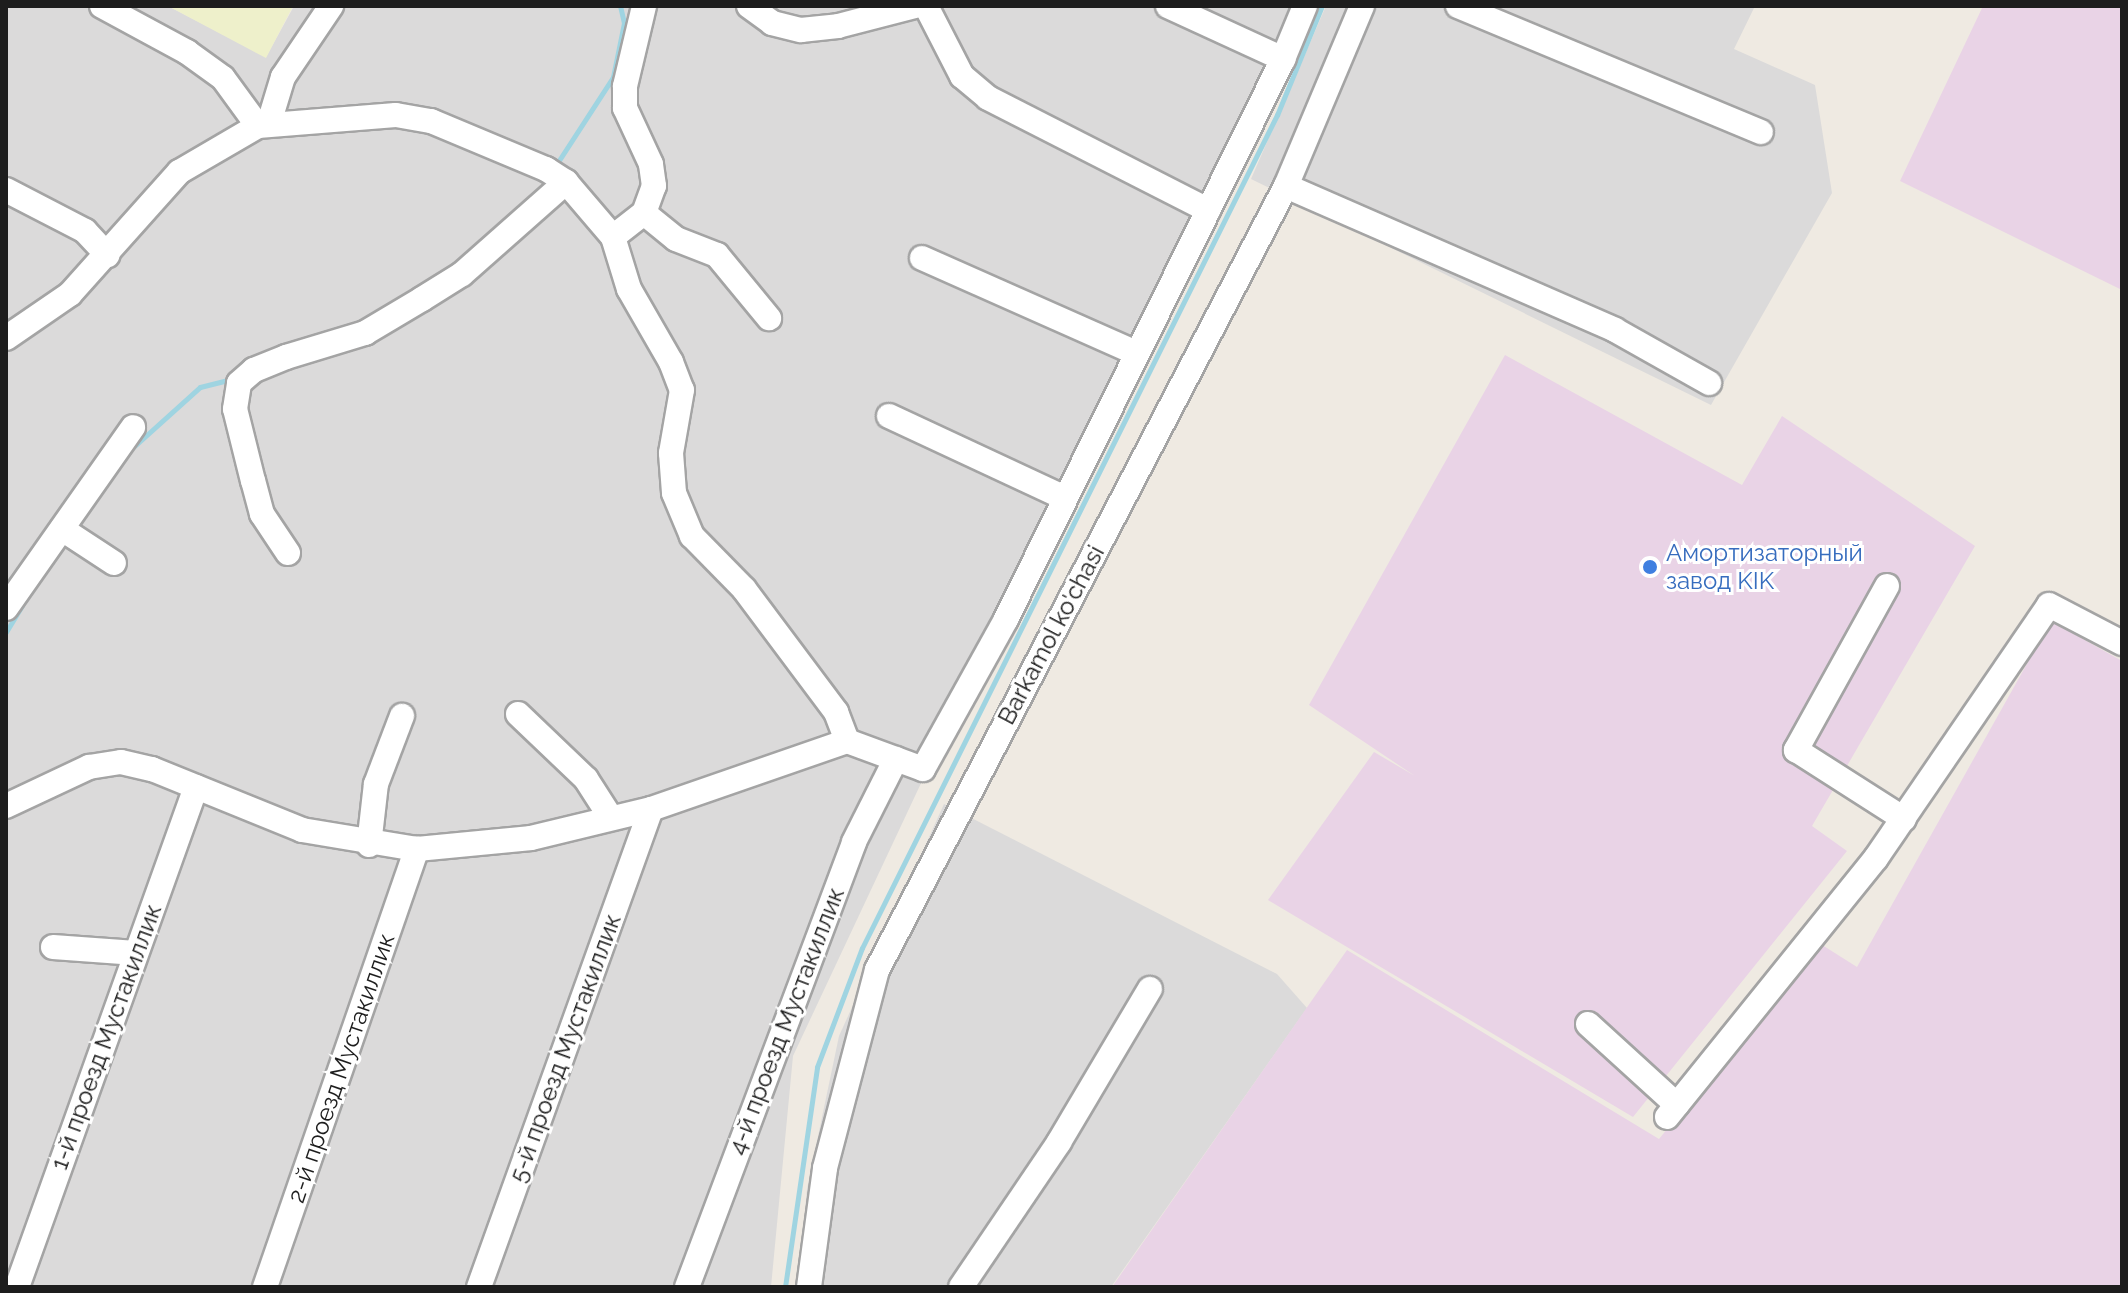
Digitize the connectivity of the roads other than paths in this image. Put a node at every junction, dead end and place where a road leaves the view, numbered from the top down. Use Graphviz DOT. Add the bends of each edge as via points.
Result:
graph roads {
  1 [pos="102,6"];
  2 [pos="331,6"];
  3 [pos="749,6"];
  4 [pos="915,6"];
  5 [pos="926,6"];
  6 [pos="1168,6"];
  7 [pos="1305,6"];
  8 [pos="1362,6"];
  9 [pos="1458,6"];
  10 [pos="645,7"];
  11 [pos="1283,59"];
  12 [pos="263,124"];
  13 [pos="1761,132"];
  14 [pos="557,175"];
  15 [pos="1286,186"];
  16 [pos="6,190"];
  17 [pos="1208,210"];
  18 [pos="644,213"];
  19 [pos="613,237"];
  20 [pos="107,255"];
  21 [pos="922,258"];
  22 [pos="769,318"];
  23 [pos="6,338"];
  24 [pos="1136,353"];
  25 [pos="1709,383"];
  26 [pos="889,416"];
  27 [pos="133,427"];
  28 [pos="1063,497"];
  29 [pos="68,533"];
  30 [pos="288,553"];
  31 [pos="114,563"];
  32 [pos="1887,586"];
  33 [pos="6,608"];
  34 [pos="2122,643"];
  35 [pos="518,714"];
  36 [pos="402,716"];
  37 [pos="847,741"];
  38 [pos="896,759"];
  39 [pos="196,787"];
  40 [pos="6,806"];
  41 [pos="651,809"];
  42 [pos="611,818"];
  43 [pos="1904,819"];
  44 [pos="369,845"];
  45 [pos="417,849"];
  46 [pos="53,947"];
  47 [pos="136,953"];
  48 [pos="1150,989"];
  49 [pos="1588,1024"];
  50 [pos="17,1287"];
  51 [pos="265,1287"];
  52 [pos="479,1287"];
  53 [pos="687,1287"];
  54 [pos="809,1287"];
  55 [pos="961,1287"];
  1 -- 12 [label="street" via="223,78"];
  2 -- 12 [label="street" via="283,77"];
  3 -- 4 [label="street" via="772,23 801,30"];
  5 -- 17 [label="street" via="962,76 988,98"];
  6 -- 11 [label="street"];
  7 -- 11 [label="street"];
  8 -- 15 [label="street, Barkamol ko'chasi"];
  9 -- 13 [label="street"];
  10 -- 18 [label="street" via="625,86 625,108 651,164 654,186"];
  11 -- 17 [label="street"];
  12 -- 14 [label="street" via="317,125 396,115 431,121"];
  12 -- 20 [label="street" via="179,172"];
  14 -- 19 [label="street"];
  14 -- 30 [label="street" via="462,274 365,333 286,357 254,370 239,383 235,409 262,514"];
  15 -- 25 [label="street" via="1615,330"];
  15 -- 54 [label="street, Barkamol ko'chasi" via="877,970 825,1168"];
  16 -- 20 [label="street" via="85,231"];
  17 -- 24 [label="street"];
  18 -- 19 [label="street"];
  18 -- 22 [label="street" via="676,239 717,255"];
  19 -- 37 [label="street" via="629,289 682,390 671,453 673,480 692,536 744,589 836,712"];
  20 -- 23 [label="street" via="70,294"];
  21 -- 24 [label="street"];
  24 -- 28 [label="street"];
  26 -- 28 [label="street"];
  27 -- 29 [label="street"];
  28 -- 38 [label="street" via="1006,619 923,769"];
  29 -- 31 [label="street"];
  29 -- 33 [label="street"];
  32 -- 43 [label="street" via="1796,750"];
  34 -- 43 [label="street" via="2049,605"];
  35 -- 42 [label="street" via="586,779"];
  36 -- 44 [label="street" via="376,784"];
  37 -- 38 [label="street"];
  37 -- 41 [label="street"];
  38 -- 53 [label="street, 4-й проезд Мустакиллик" via="854,842"];
  39 -- 40 [label="street" via="121,762 89,767"];
  39 -- 44 [label="street" via="302,830"];
  39 -- 47 [label="street, 1-й проезд Мустакиллик"];
  41 -- 42 [label="street"];
  41 -- 52 [label="street, 5-й проезд Мустакиллик"];
  42 -- 45 [label="street" via="531,838"];
  43 -- 49 [label="street" via="1672,1111"];
  44 -- 45 [label="street"];
  45 -- 51 [label="street, 2-й проезд Мустакиллик"];
  46 -- 47 [label="street"];
  47 -- 50 [label="street, 1-й проезд Мустакиллик"];
  48 -- 55 [label="street" via="1059,1142"];
}
